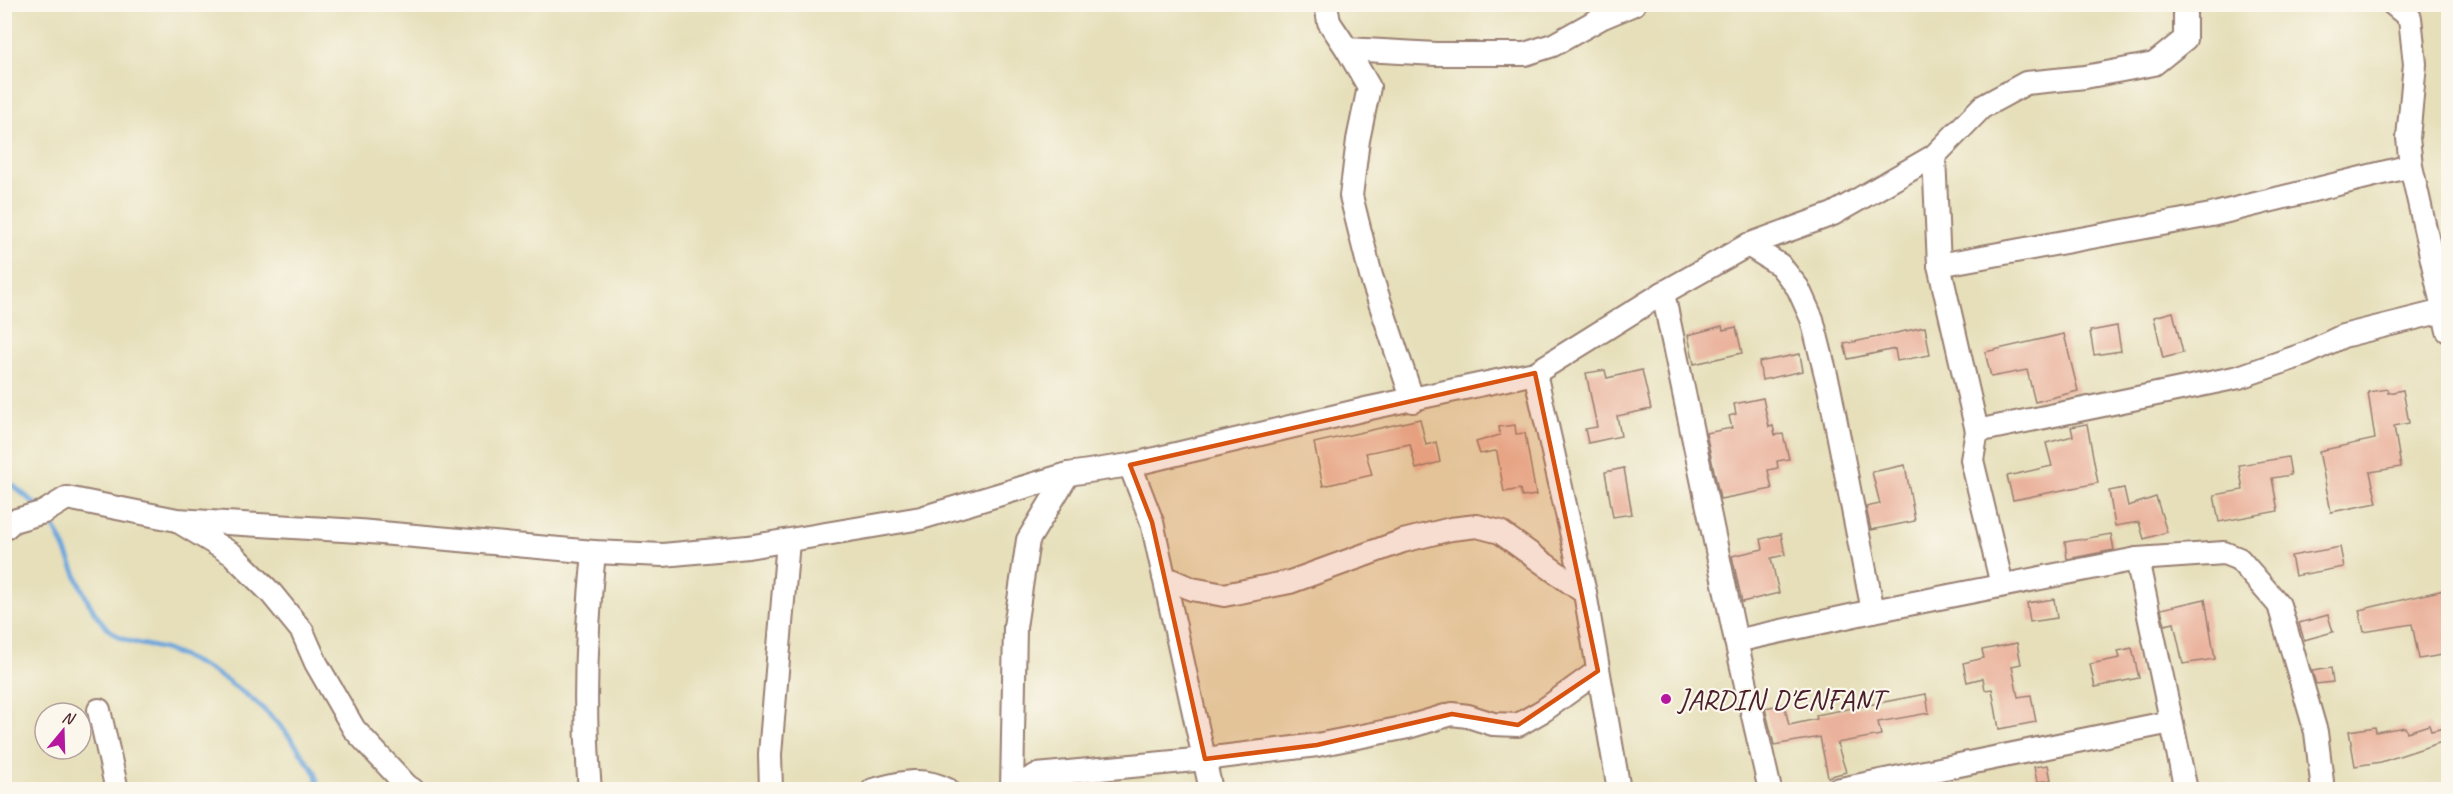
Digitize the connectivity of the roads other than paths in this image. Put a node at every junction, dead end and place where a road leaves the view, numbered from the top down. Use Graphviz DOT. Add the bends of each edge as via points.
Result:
graph roads {
  1 [pos="1326,4"];
  2 [pos="1634,4"];
  3 [pos="2185,4"];
  4 [pos="2393,4"];
  5 [pos="1347,50"];
  6 [pos="1934,156"];
  7 [pos="2411,166"];
  8 [pos="1748,246"];
  9 [pos="1939,265"];
  10 [pos="1663,293"];
  11 [pos="2446,321"];
  12 [pos="1535,373"];
  13 [pos="1413,401"];
  14 [pos="1977,430"];
  15 [pos="1130,465"];
  16 [pos="1068,474"];
  17 [pos="177,520"];
  18 [pos="4,529"];
  19 [pos="788,541"];
  20 [pos="594,552"];
  21 [pos="2137,559"];
  22 [pos="1164,577"];
  23 [pos="2002,585"];
  24 [pos="1585,593"];
  25 [pos="1873,610"];
  26 [pos="1736,641"];
  27 [pos="1598,671"];
  28 [pos="99,710"];
  29 [pos="2171,722"];
  30 [pos="1205,759"];
  31 [pos="117,789"];
  32 [pos="413,789"];
  33 [pos="590,789"];
  34 [pos="771,789"];
  35 [pos="873,789"];
  36 [pos="948,789"];
  37 [pos="1011,789"];
  38 [pos="1211,789"];
  39 [pos="1619,789"];
  40 [pos="1770,789"];
  41 [pos="1836,789"];
  42 [pos="2186,789"];
  43 [pos="2323,789"];
  1 -- 5 [label="street" via="1329,22"];
  2 -- 5 [label="street" via="1553,45 1525,54"];
  3 -- 6 [label="street" via="2185,39 2154,64 2026,83 1982,107"];
  4 -- 7 [label="street" via="2410,18 2415,64 2408,138"];
  5 -- 13 [label="street" via="1370,87 1351,196 1371,276"];
  6 -- 8 [label="street" via="1833,214"];
  6 -- 9 [label="street"];
  7 -- 9 [label="street" via="2211,214"];
  7 -- 11 [label="street"];
  8 -- 10 [label="street"];
  8 -- 25 [label="street" via="1780,265 1798,288 1812,319"];
  9 -- 14 [label="street"];
  10 -- 12 [label="street"];
  10 -- 26 [label="street"];
  11 -- 14 [label="street" via="2343,336 2305,354 2239,376"];
  12 -- 13 [label="street"];
  12 -- 24 [label="street"];
  13 -- 15 [label="street"];
  14 -- 23 [label="street" via="1972,459"];
  15 -- 16 [label="street"];
  15 -- 22 [label="street" via="1152,522"];
  16 -- 19 [label="street" via="921,519"];
  16 -- 37 [label="street" via="1028,540 1015,627"];
  17 -- 18 [label="street" via="67,498 44,512 13,521"];
  17 -- 20 [label="street"];
  17 -- 32 [label="street" via="232,554 271,593 302,631 354,729"];
  19 -- 20 [label="street" via="663,555"];
  19 -- 34 [label="street" via="770,754"];
  20 -- 33 [label="street" via="587,623"];
  21 -- 23 [label="street"];
  21 -- 29 [label="street"];
  21 -- 43 [label="street" via="2224,553 2239,560 2279,604 2316,732"];
  22 -- 24 [label="street" via="1192,589 1224,595 1290,582 1403,541 1477,526 1500,532"];
  22 -- 30 [label="street"];
  23 -- 25 [label="street"];
  24 -- 27 [label="street"];
  25 -- 26 [label="street"];
  26 -- 40 [label="street"];
  27 -- 30 [label="street" via="1518,725 1493,724 1452,714 1317,745"];
  27 -- 39 [label="street"];
  28 -- 31 [label="street"];
  29 -- 41 [label="street"];
  29 -- 42 [label="street"];
  30 -- 37 [label="street" via="1037,775"];
  30 -- 38 [label="street"];
  35 -- 36 [label="street" via="910,780"];
}
